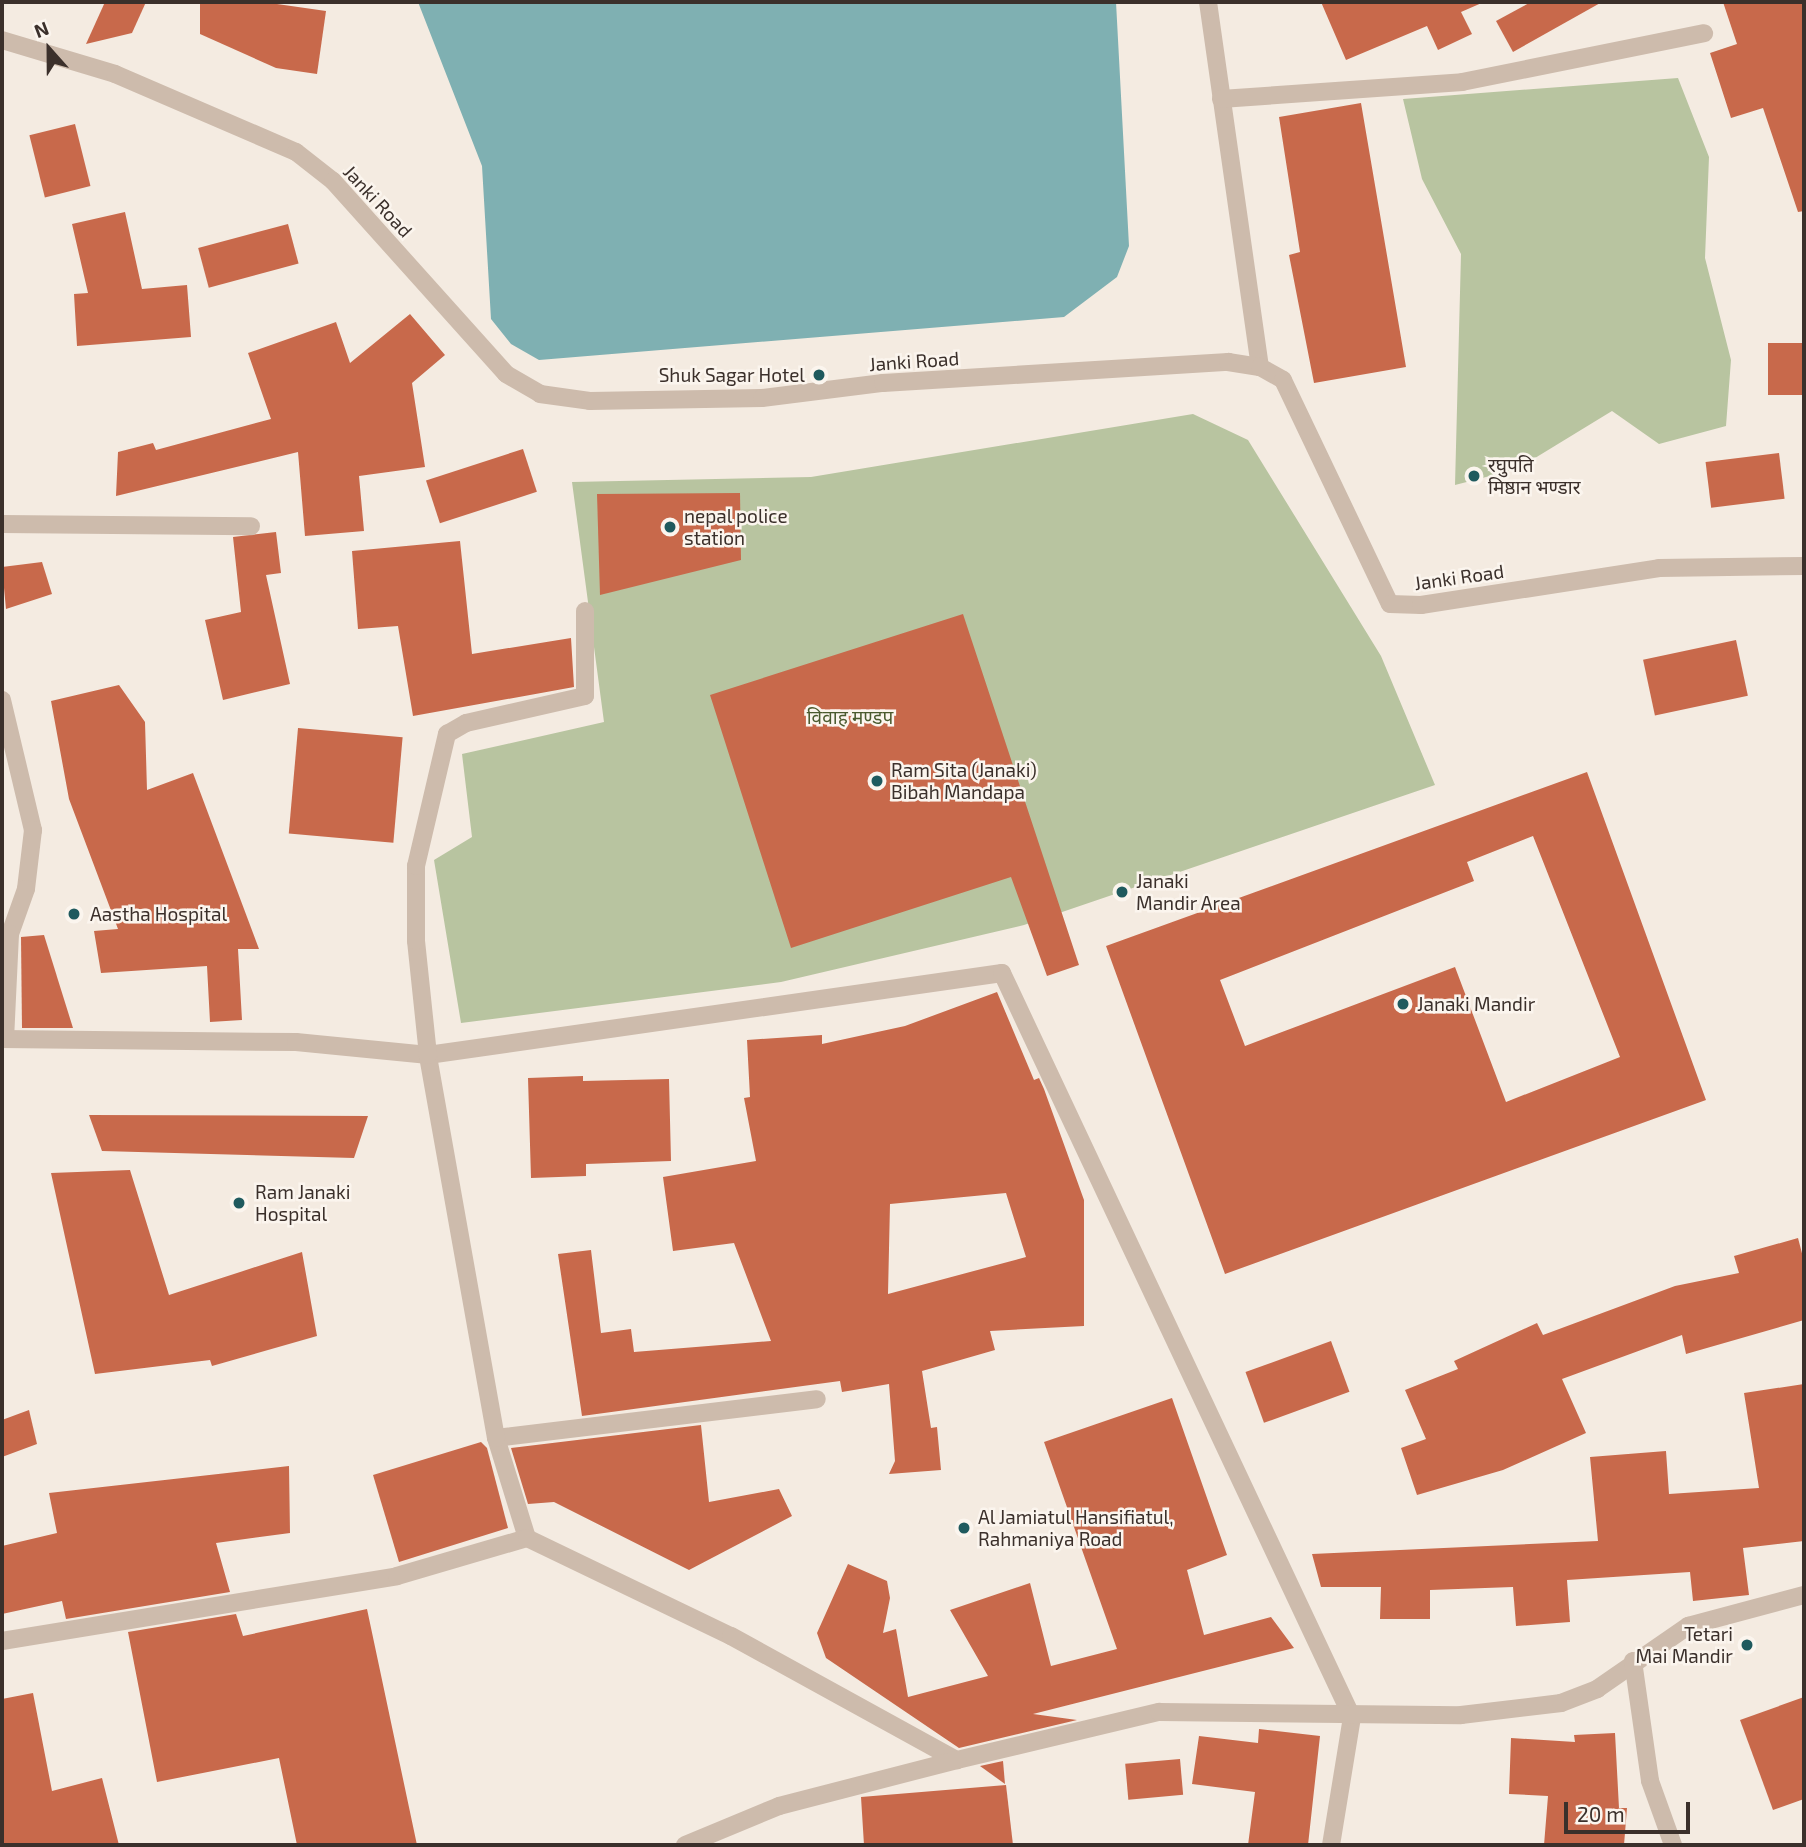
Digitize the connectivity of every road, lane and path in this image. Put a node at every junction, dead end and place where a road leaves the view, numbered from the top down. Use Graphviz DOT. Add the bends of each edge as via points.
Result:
graph roads {
  1 [pos="1208,2"];
  2 [pos="1704,33"];
  3 [pos="2,40"];
  4 [pos="1221,99"];
  5 [pos="1260,367"];
  6 [pos="2,524"];
  7 [pos="251,526"];
  8 [pos="1804,566"];
  9 [pos="585,611"];
  10 [pos="2,699"];
  11 [pos="3,1039"];
  12 [pos="428,1055"];
  13 [pos="817,1399"];
  14 [pos="496,1438"];
  15 [pos="527,1538"];
  16 [pos="1804,1595"];
  17 [pos="2,1641"];
  18 [pos="1633,1661"];
  19 [pos="1352,1717"];
  20 [pos="957,1760"];
  21 [pos="685,1845"];
  22 [pos="1331,1845"];
  23 [pos="1673,1845"];
  1 -- 4 [label="street"];
  2 -- 4 [label="street" via="1462,82"];
  3 -- 5 [label="street, Janki Road" via="115,74 296,152 333,181 506,374 540,394 590,401 762,398 924,380 1228,362"];
  4 -- 5 [label="street"];
  5 -- 8 [label="street, Janki Road" via="1283,380 1390,604 1421,606 1659,568"];
  6 -- 7 [label="street"];
  9 -- 12 [label="street" via="588,690 580,701 466,723 447,734 416,866 416,941"];
  10 -- 11 [label="street" via="33,830 26,889 10,934"];
  11 -- 12 [label="street" via="296,1042"];
  12 -- 14 [label="street"];
  12 -- 19 [label="street" via="1002,973"];
  13 -- 14 [label="street"];
  14 -- 15 [label="street"];
  15 -- 17 [label="street" via="397,1576"];
  15 -- 20 [label="street" via="731,1636"];
  16 -- 18 [label="street" via="1688,1626"];
  18 -- 19 [label="street" via="1597,1689 1561,1703 1461,1715"];
  18 -- 23 [label="street" via="1650,1781"];
  19 -- 20 [label="street" via="1160,1712"];
  19 -- 22 [label="street"];
  20 -- 21 [label="street" via="779,1806"];
}
